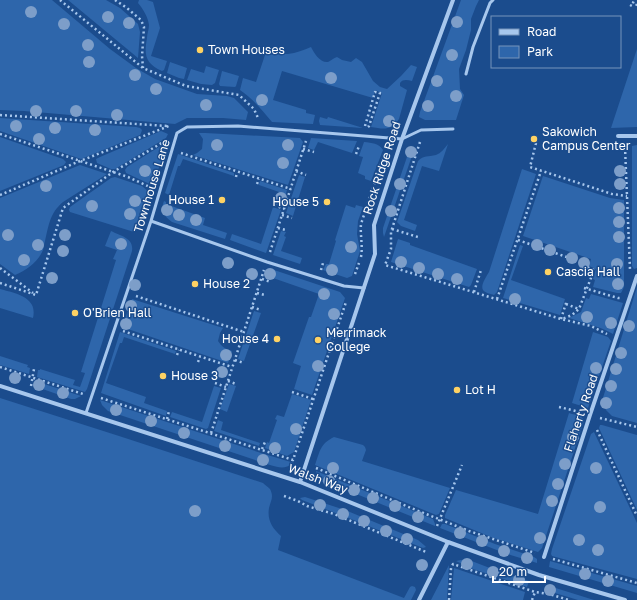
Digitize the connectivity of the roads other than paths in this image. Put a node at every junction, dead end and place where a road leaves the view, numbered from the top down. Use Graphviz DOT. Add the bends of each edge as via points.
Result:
graph roads {
  1 [pos="453,0"];
  2 [pos="493,0"];
  3 [pos="466,74"];
  4 [pos="453,128"];
  5 [pos="618,136"];
  6 [pos="637,136"];
  7 [pos="402,139"];
  8 [pos="151,221"];
  9 [pos="637,276"];
  10 [pos="364,288"];
  11 [pos="0,386"];
  12 [pos="86,413"];
  13 [pos="300,482"];
  14 [pos="448,542"];
  15 [pos="544,557"];
  16 [pos="419,600"];
  17 [pos="626,600"];
  1 -- 7 [label="street, Rock Ridge Road"];
  2 -- 3 [label="lane" via="473,47"];
  4 -- 7 [label="lane" via="421,130"];
  5 -- 6 [label="street"];
  7 -- 8 [label="lane, Townhouse Lane" via="262,127 187,127 177,133"];
  7 -- 10 [label="street, Rock Ridge Road" via="374,225 375,254"];
  8 -- 10 [label="lane" via="267,262 344,286"];
  8 -- 12 [label="lane, Townhouse Lane"];
  9 -- 15 [label="street, Flaherty Road"];
  10 -- 13 [label="street, Rock Ridge Road"];
  11 -- 12 [label="street, Walsh Way"];
  12 -- 13 [label="street, Walsh Way"];
  13 -- 14 [label="street, Walsh Way"];
  14 -- 16 [label="street"];
  14 -- 17 [label="street, Walsh Way" via="539,575"];
}
